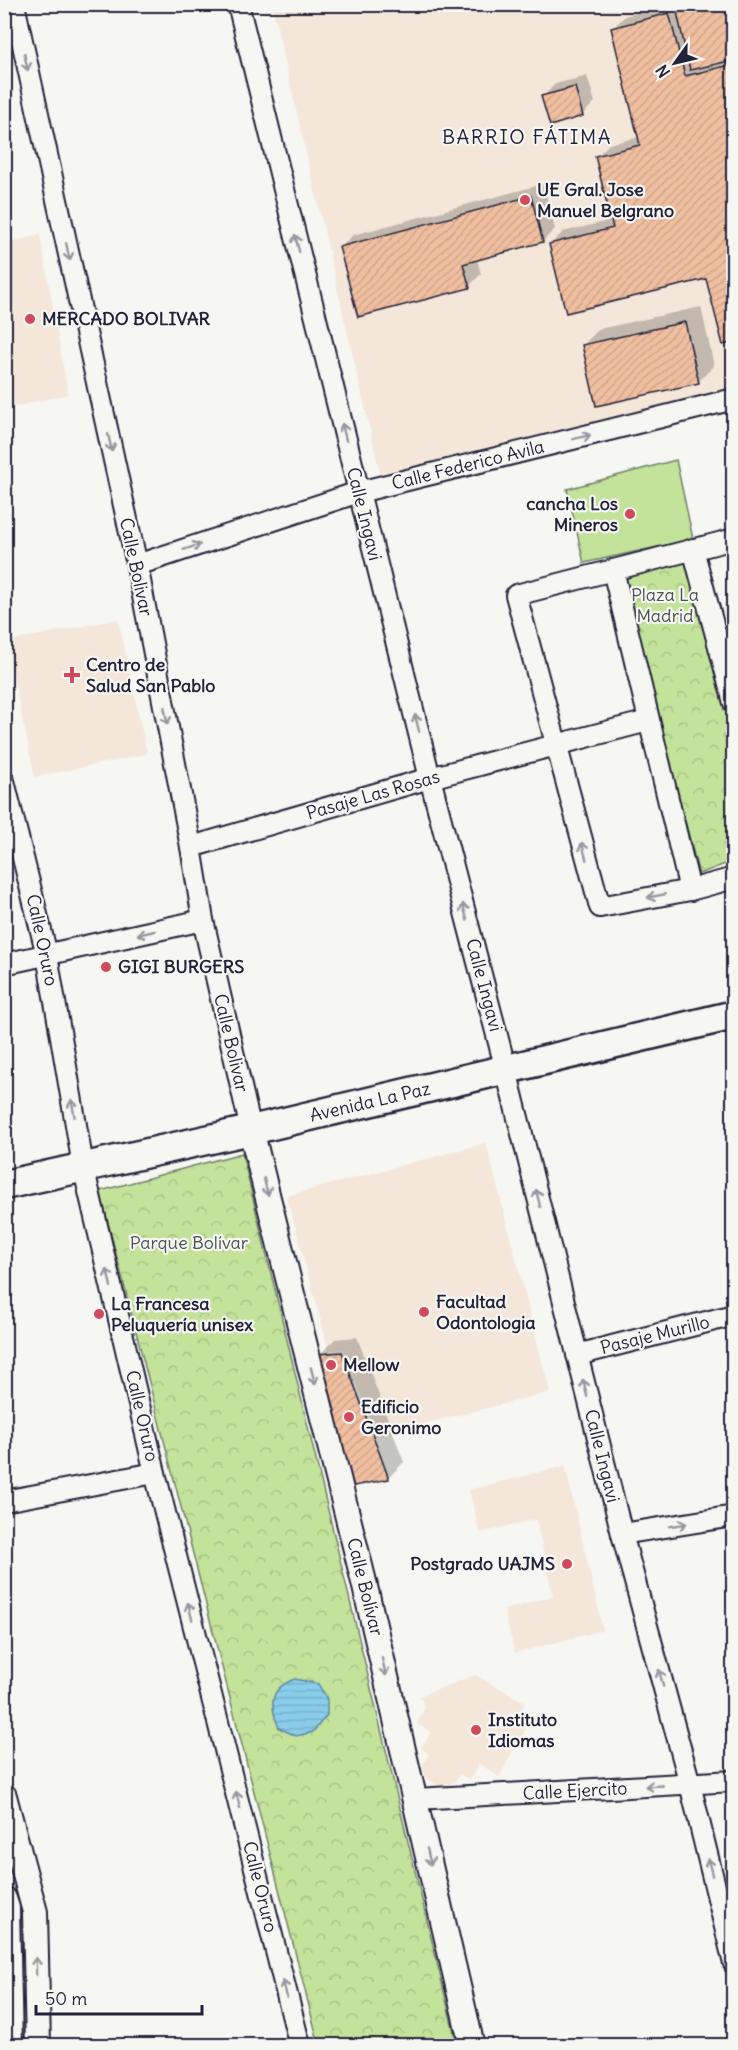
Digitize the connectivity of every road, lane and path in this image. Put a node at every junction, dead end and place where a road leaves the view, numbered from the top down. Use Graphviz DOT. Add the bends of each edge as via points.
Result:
graph roads {
  1 [pos="238,4"];
  2 [pos="11,9"];
  3 [pos="734,399"];
  4 [pos="359,492"];
  5 [pos="734,539"];
  6 [pos="693,549"];
  7 [pos="137,565"];
  8 [pos="614,570"];
  9 [pos="734,703"];
  10 [pos="648,721"];
  11 [pos="556,744"];
  12 [pos="430,778"];
  13 [pos="4,781"];
  14 [pos="191,847"];
  15 [pos="734,878"];
  16 [pos="690,890"];
  17 [pos="203,920"];
  18 [pos="47,955"];
  19 [pos="4,964"];
  20 [pos="734,1015"];
  21 [pos="506,1070"];
  22 [pos="251,1130"];
  23 [pos="83,1166"];
  24 [pos="4,1185"];
  25 [pos="734,1315"];
  26 [pos="577,1355"];
  27 [pos="155,1473"];
  28 [pos="4,1501"];
  29 [pos="734,1516"];
  30 [pos="621,1534"];
  31 [pos="734,1780"];
  32 [pos="690,1784"];
  33 [pos="4,1796"];
  34 [pos="416,1799"];
  35 [pos="10,1838"];
  36 [pos="4,1899"];
  37 [pos="734,1964"];
  38 [pos="10,2046"];
  39 [pos="38,2046"];
  40 [pos="300,2046"];
  41 [pos="472,2046"];
  4 -- 1 [label="street, Calle Ingavi, one-way"];
  2 -- 7 [label="street, Calle Bolivar, one-way"];
  4 -- 3 [label="street, Calle Federico Avila, one-way"];
  7 -- 4 [label="street, Calle Federico Avila, one-way"];
  12 -- 4 [label="street, Calle Ingavi, one-way"];
  5 -- 6 [label="street"];
  6 -- 8 [label="street"];
  6 -- 9 [label="street"];
  7 -- 14 [label="street, Calle Bolivar, one-way"];
  8 -- 10 [label="street"];
  8 -- 11 [label="street" via="516,595"];
  10 -- 11 [label="street, Pasaje Las Rosas"];
  10 -- 16 [label="street"];
  11 -- 12 [label="street, Pasaje Las Rosas"];
  16 -- 11 [label="street, one-way" via="600,907"];
  12 -- 14 [label="street, Pasaje Las Rosas"];
  21 -- 12 [label="street, Calle Ingavi, one-way"];
  13 -- 18 [label="street, Calle Oruro"];
  14 -- 17 [label="street, Calle Bolivar"];
  15 -- 16 [label="street"];
  17 -- 18 [label="street, one-way"];
  17 -- 22 [label="street, Calle Bolivar"];
  18 -- 19 [label="street"];
  23 -- 18 [label="street, Calle Oruro, one-way"];
  20 -- 21 [label="main road, Avenida La Paz"];
  21 -- 22 [label="main road, Avenida La Paz"];
  26 -- 21 [label="street, Calle Ingavi, one-way"];
  22 -- 23 [label="main road, Avenida La Paz"];
  22 -- 34 [label="street, Calle Bolívar, one-way"];
  23 -- 24 [label="main road, Avenida La Paz"];
  27 -- 23 [label="street, Calle Oruro, one-way"];
  25 -- 26 [label="street, Pasaje Murillo"];
  30 -- 26 [label="street, Calle Ingavi, one-way"];
  27 -- 28 [label="street"];
  40 -- 27 [label="street, Calle Oruro, one-way"];
  30 -- 29 [label="street, one-way"];
  32 -- 30 [label="street, Calle Ingavi, one-way"];
  31 -- 32 [label="street, Calle Ejercito"];
  32 -- 34 [label="street, Calle Ejercito, one-way"];
  37 -- 32 [label="street, Calle Ingavi, one-way"];
  33 -- 35 [label="street"];
  34 -- 41 [label="street, Calle Bolívar, one-way"];
  39 -- 35 [label="street, one-way" via="35,1912"];
  36 -- 38 [label="street"];
}
